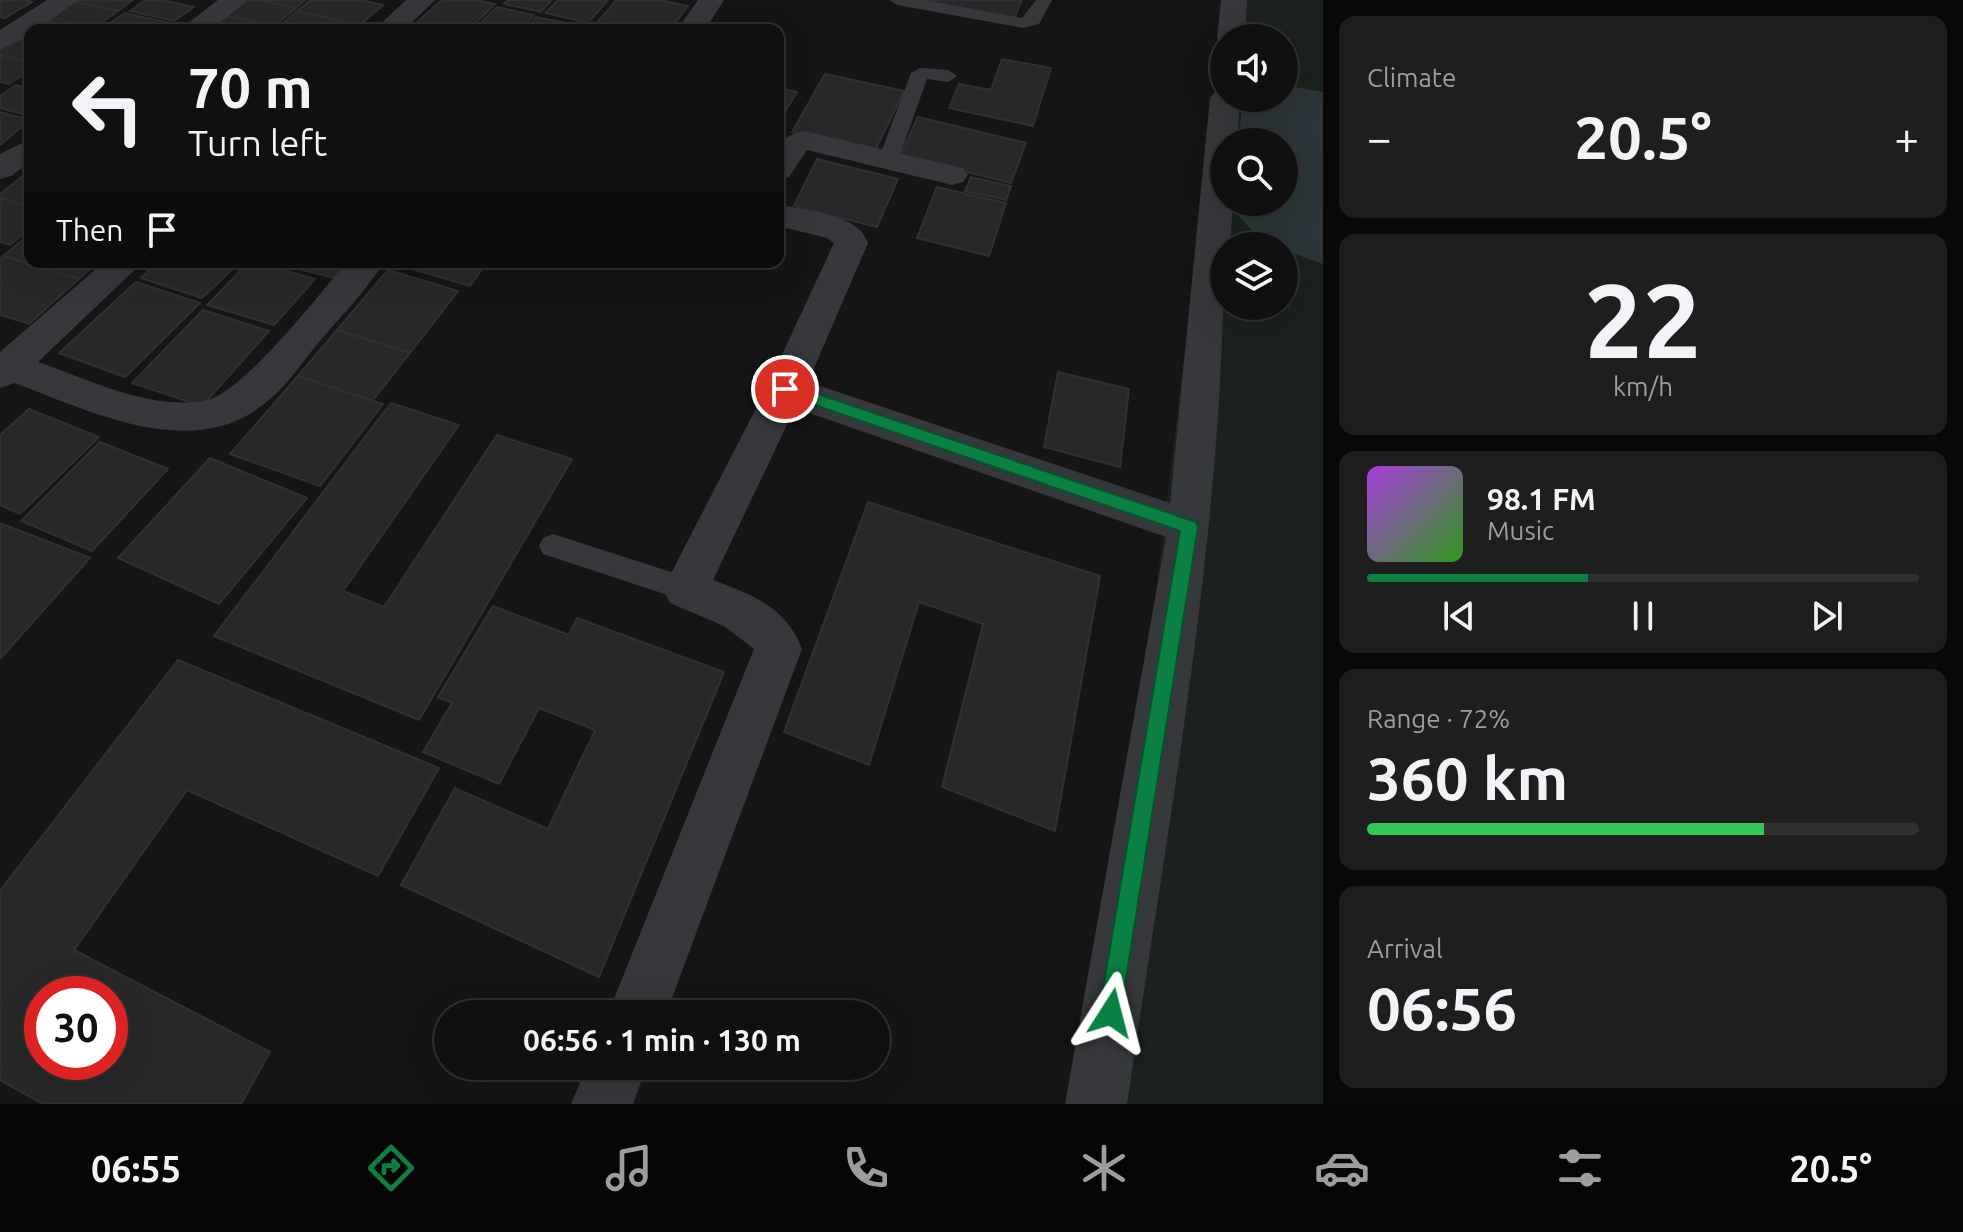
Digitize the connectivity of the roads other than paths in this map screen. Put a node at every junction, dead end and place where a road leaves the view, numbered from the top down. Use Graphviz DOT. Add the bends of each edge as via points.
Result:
graph roads {
  1 [pos="65,0"];
  2 [pos="235,0"];
  3 [pos="422,0"];
  4 [pos="711,0"];
  5 [pos="897,0"];
  6 [pos="1044,0"];
  7 [pos="1234,0"];
  8 [pos="28,24"];
  9 [pos="201,24"];
  10 [pos="397,24"];
  11 [pos="695,24"];
  12 [pos="1232,24"];
  13 [pos="24,26"];
  14 [pos="0,42"];
  15 [pos="948,76"];
  16 [pos="1224,112"];
  17 [pos="784,160"];
  18 [pos="888,160"];
  19 [pos="952,175"];
  20 [pos="784,216"];
  21 [pos="119,268"];
  22 [pos="362,268"];
  23 [pos="4,370"];
  24 [pos="785,389"];
  25 [pos="1189,527"];
  26 [pos="553,546"];
  27 [pos="686,589"];
  28 [pos="642,1000"];
  29 [pos="611,1080"];
  30 [pos="602,1104"];
  31 [pos="1096,1104"];
  1 -- 8 [label="street"];
  2 -- 9 [label="street"];
  3 -- 10 [label="street"];
  4 -- 11 [label="street"];
  5 -- 6 [label="lane" via="1023,23 1033,20"];
  7 -- 12 [label="street"];
  13 -- 14 [label="street"];
  15 -- 18 [label="lane" via="920,73"];
  16 -- 25 [label="street"];
  17 -- 18 [label="street" via="793,145 804,140"];
  18 -- 19 [label="street"];
  20 -- 24 [label="street" via="839,230 851,243"];
  21 -- 23 [label="street"];
  22 -- 23 [label="street" via="258,388 216,413 166,417"];
  24 -- 25 [label="street"];
  24 -- 27 [label="street"];
  25 -- 31 [label="street"];
  26 -- 27 [label="lane"];
  27 -- 28 [label="street" via="764,625 777,639 778,649"];
  29 -- 30 [label="street"];
}
